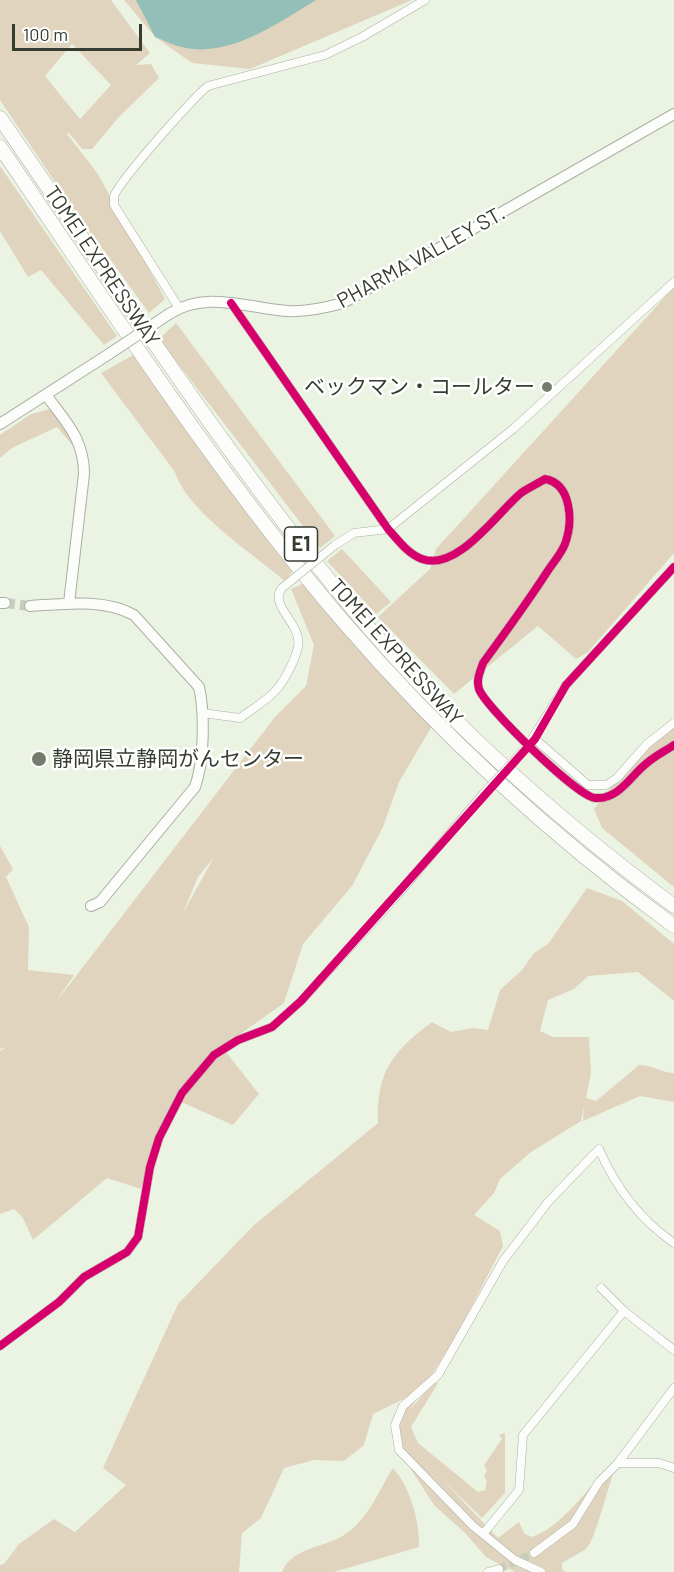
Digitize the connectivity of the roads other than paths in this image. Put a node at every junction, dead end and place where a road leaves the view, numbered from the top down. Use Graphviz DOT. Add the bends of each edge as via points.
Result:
graph roads {
  1 [pos="425,0"];
  2 [pos="674,114"];
  3 [pos="0,118"];
  4 [pos="0,147"];
  5 [pos="674,282"];
  6 [pos="231,303"];
  7 [pos="179,308"];
  8 [pos="46,395"];
  9 [pos="0,424"];
  10 [pos="388,529"];
  11 [pos="674,567"];
  12 [pos="69,603"];
  13 [pos="30,606"];
  14 [pos="202,713"];
  15 [pos="674,723"];
  16 [pos="529,745"];
  17 [pos="674,745"];
  18 [pos="92,906"];
  19 [pos="674,906"];
  20 [pos="674,926"];
  21 [pos="674,1243"];
  22 [pos="601,1288"];
  23 [pos="624,1311"];
  24 [pos="0,1346"];
  25 [pos="674,1350"];
  26 [pos="674,1388"];
  27 [pos="618,1463"];
  28 [pos="674,1468"];
  29 [pos="483,1534"];
  30 [pos="534,1553"];
  31 [pos="499,1569"];
  32 [pos="488,1572"];
  33 [pos="541,1572"];
  1 -- 7 [label="street" via="325,55 208,86 135,168 114,196 114,205"];
  2 -- 6 [label="street, PHARMA VALLEY ST." via="343,303 288,311"];
  3 -- 19 [label="highway, TOMEI EXPRESSWAY / E1" via="202,411 353,610 431,695 533,793"];
  4 -- 20 [label="highway, TOMEI EXPRESSWAY / E1" via="189,421 342,621 419,704 520,802"];
  5 -- 10 [label="street" via="513,429"];
  6 -- 7 [label="street, PHARMA VALLEY ST." via="200,301"];
  6 -- 10 [label="street"];
  7 -- 8 [label="street, PHARMA VALLEY ST., bridge"];
  8 -- 9 [label="street, PHARMA VALLEY ST."];
  8 -- 12 [label="street" via="76,435 84,453"];
  10 -- 14 [label="street, bridge" via="354,533 282,588 278,601 296,627 298,647 277,689 240,718"];
  10 -- 16 [label="street" via="407,550 422,559 440,561 458,553 522,492 545,479 556,481 564,490 569,521 565,545 483,663 478,678 485,702"];
  11 -- 16 [label="street" via="566,685"];
  12 -- 13 [label="street"];
  12 -- 14 [label="street" via="120,607 134,615 199,687"];
  14 -- 18 [label="street" via="199,777 195,787 100,902"];
  15 -- 16 [label="street" via="606,785 588,785"];
  16 -- 17 [label="street" via="581,793 596,798 624,787 646,764"];
  16 -- 24 [label="street, bridge" via="301,1001 272,1027 238,1040 214,1055 182,1094 159,1138 138,1237 127,1252 84,1277 59,1302"];
  21 -- 29 [label="street" via="649,1226 628,1200 610,1175 599,1149 548,1202 503,1261 438,1375 403,1406 395,1425 399,1450"];
  22 -- 23 [label="street"];
  23 -- 25 [label="street"];
  23 -- 29 [label="street" via="523,1435 519,1490"];
  26 -- 27 [label="street"];
  27 -- 28 [label="street" via="659,1463"];
  27 -- 30 [label="street" via="599,1482 573,1524"];
  29 -- 33 [label="street" via="515,1560"];
  31 -- 32 [label="street"];
}
